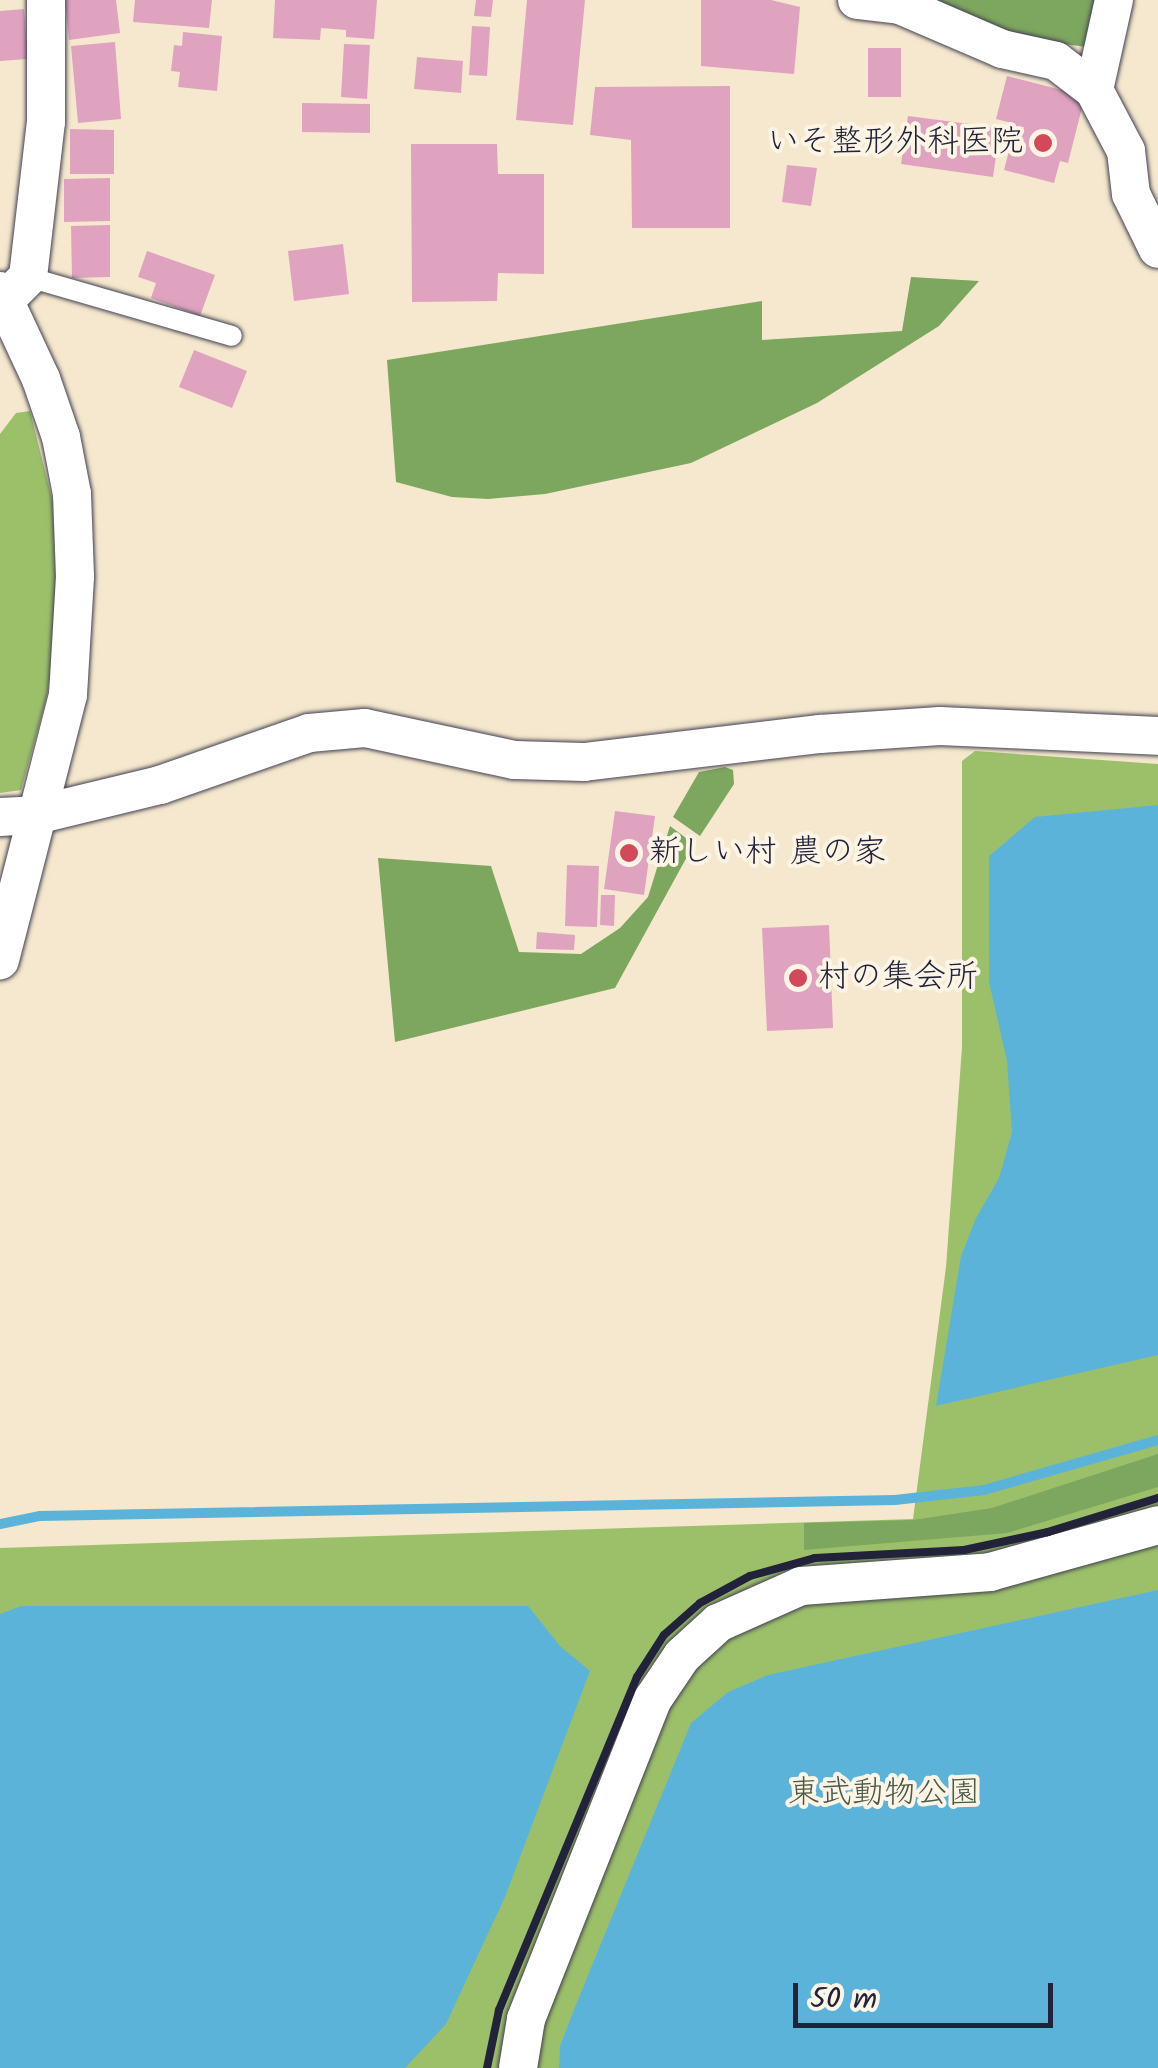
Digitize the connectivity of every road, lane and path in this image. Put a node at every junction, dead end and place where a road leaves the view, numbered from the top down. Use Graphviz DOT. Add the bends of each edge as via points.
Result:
graph roads {
  1 [pos="46,0"];
  2 [pos="857,0"];
  3 [pos="1114,0"];
  4 [pos="1094,90"];
  5 [pos="1158,249"];
  6 [pos="8,294"];
  7 [pos="232,336"];
  8 [pos="1158,736"];
  9 [pos="18,816"];
  10 [pos="0,960"];
  11 [pos="1158,1525"];
  12 [pos="518,2068"];
  1 -- 6 [label="street" via="46,122"];
  2 -- 4 [label="street" via="900,5 1002,50 1056,61"];
  3 -- 4 [label="street"];
  4 -- 5 [label="street" via="1126,151 1131,194"];
  6 -- 7 [label="lane"];
  6 -- 9 [label="street" via="61,437 72,494 74,647 68,695"];
  8 -- 9 [label="street" via="940,726 584,762 514,760 365,728 309,734 160,785"];
  9 -- 10 [label="street"];
  11 -- 12 [label="street" via="990,1572 801,1586 718,1623 682,1656 654,1700 526,2019"];
}
